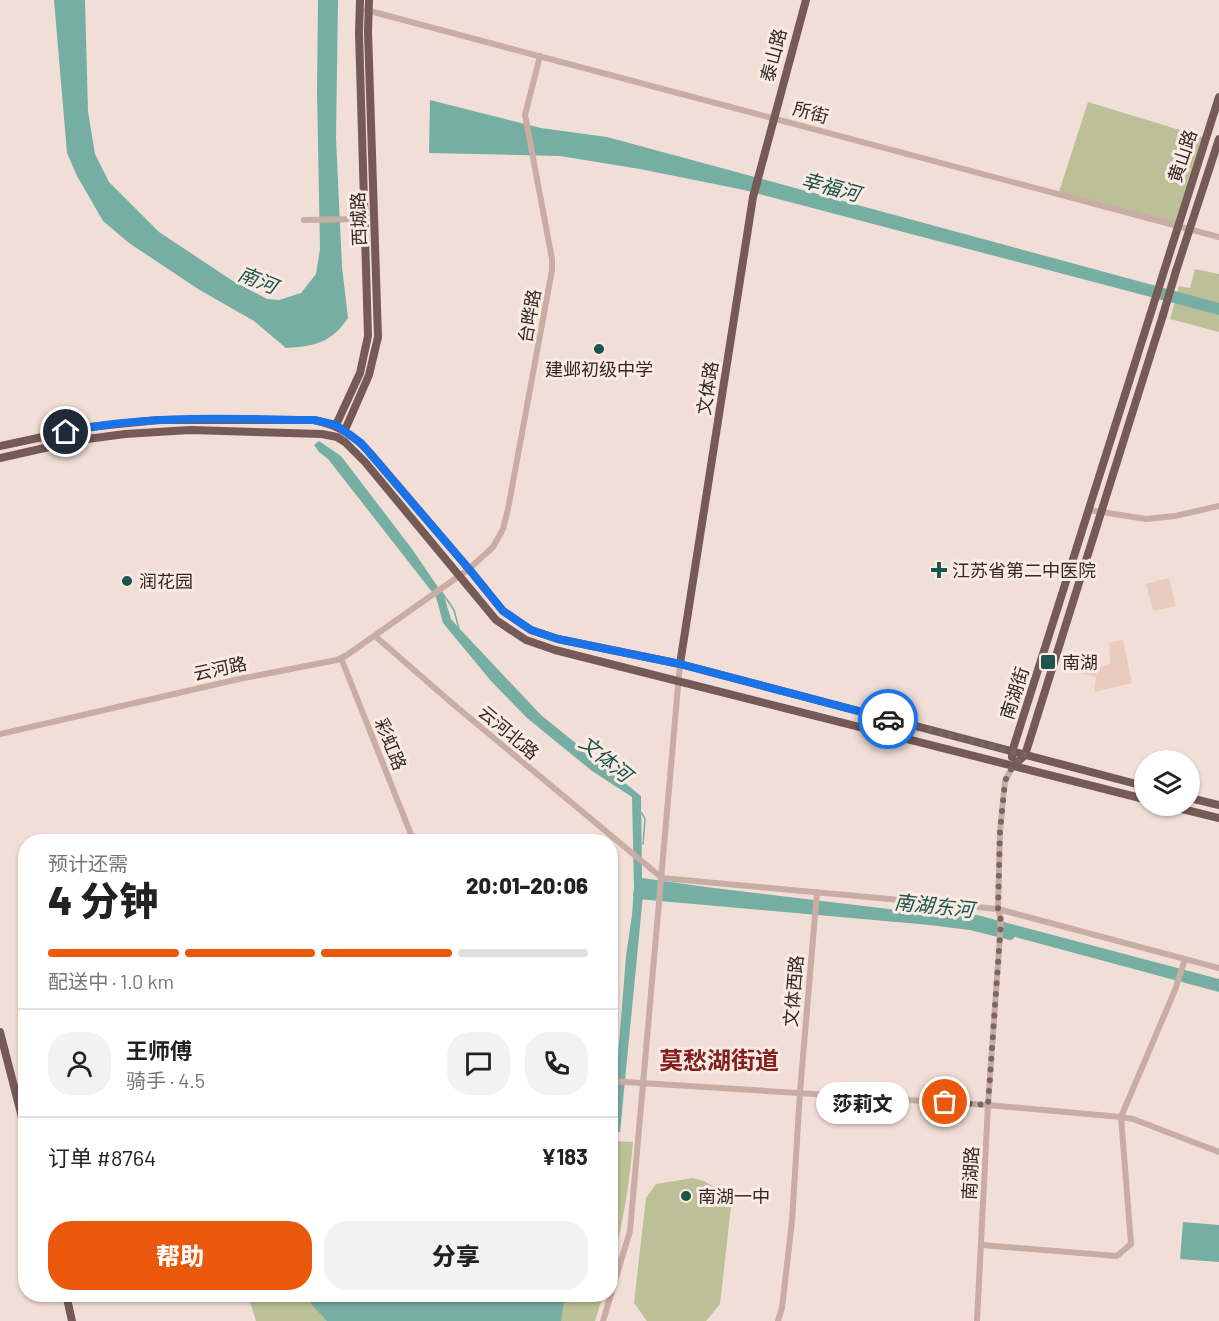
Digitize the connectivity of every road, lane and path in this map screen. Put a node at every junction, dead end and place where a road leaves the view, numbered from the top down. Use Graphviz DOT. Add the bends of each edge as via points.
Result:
graph roads {
  1 [pos="369,0"];
  2 [pos="806,0"];
  3 [pos="363,6"];
  4 [pos="540,56"];
  5 [pos="1219,98"];
  6 [pos="773,118"];
  7 [pos="1219,139"];
  8 [pos="365,219"];
  9 [pos="304,220"];
  10 [pos="1177,225"];
  11 [pos="1190,229"];
  12 [pos="1219,237"];
  13 [pos="336,425"];
  14 [pos="345,430"];
  15 [pos="0,446"];
  16 [pos="0,458"];
  17 [pos="1219,507"];
  18 [pos="1089,510"];
  19 [pos="1102,513"];
  20 [pos="469,569"];
  21 [pos="461,575"];
  22 [pos="448,585"];
  23 [pos="375,636"];
  24 [pos="341,658"];
  25 [pos="680,664"];
  26 [pos="679,682"];
  27 [pos="0,734"];
  28 [pos="1012,752"];
  29 [pos="1025,755"];
  30 [pos="1013,766"];
  31 [pos="1134,783"];
  32 [pos="1134,796"];
  33 [pos="1200,800"];
  34 [pos="1219,805"];
  35 [pos="1200,813"];
  36 [pos="1219,818"];
  37 [pos="411,834"];
  38 [pos="607,834"];
  39 [pos="618,843"];
  40 [pos="662,879"];
  41 [pos="817,892"];
  42 [pos="998,909"];
  43 [pos="1185,959"];
  44 [pos="1219,968"];
  45 [pos="0,1032"];
  46 [pos="618,1081"];
  47 [pos="644,1083"];
  48 [pos="800,1092"];
  49 [pos="18,1102"];
  50 [pos="988,1105"];
  51 [pos="1120,1117"];
  52 [pos="1219,1152"];
  53 [pos="981,1245"];
  54 [pos="618,1271"];
  55 [pos="68,1302"];
  56 [pos="609,1302"];
  57 [pos="72,1321"];
  58 [pos="603,1321"];
  59 [pos="778,1321"];
  60 [pos="978,1321"];
  1 -- 3 [label="main road, 西城路"];
  2 -- 6 [label="main road, 泰山路"];
  3 -- 4 [label="street, 所街"];
  3 -- 8 [label="main road, 西城路"];
  3 -- 14 [label="main road, 西城路" via="378,336 369,375"];
  4 -- 6 [label="street, 所街"];
  4 -- 20 [label="street, 台晔路" via="525,115 552,270 503,529 493,547"];
  5 -- 10 [label="main road, 黄山路"];
  6 -- 10 [label="street, 所街"];
  6 -- 25 [label="main road, 文体路" via="754,194"];
  7 -- 11 [label="main road, 黄山路"];
  8 -- 9 [label="street"];
  8 -- 13 [label="main road, 西城路" via="368,336 360,373"];
  10 -- 11 [label="street, 所街"];
  10 -- 18 [label="main road, 南湖街"];
  11 -- 12 [label="street, 所街"];
  11 -- 19 [label="main road, 南湖街, bridge"];
  13 -- 14 [label="main road"];
  13 -- 15 [label="main road" via="314,420 158,420 89,427"];
  14 -- 20 [label="main road" via="366,448"];
  16 -- 21 [label="main road" via="124,434 190,430 337,437 353,448"];
  17 -- 19 [label="street" via="1146,519"];
  18 -- 19 [label="street"];
  18 -- 28 [label="main road, 南湖街"];
  19 -- 29 [label="main road, 南湖街"];
  20 -- 21 [label="street, 台晔路"];
  20 -- 25 [label="main road" via="503,611 531,630"];
  21 -- 22 [label="street, 台晔路"];
  21 -- 26 [label="main road" via="496,620 526,640"];
  22 -- 23 [label="street, 云河路"];
  23 -- 24 [label="street, 云河路"];
  23 -- 38 [label="street, 云河北路"];
  24 -- 27 [label="street, 云河路"];
  24 -- 37 [label="street, 彩虹路"];
  25 -- 26 [label="street"];
  25 -- 28 [label="main road"];
  26 -- 30 [label="main road"];
  26 -- 40 [label="street"];
  28 -- 29 [label="main road"];
  28 -- 30 [label="main road, 南湖街"];
  29 -- 30 [label="main road, 南湖街"];
  29 -- 31 [label="main road"];
  30 -- 32 [label="main road"];
  30 -- 42 [label="street" via="1005,781"];
  33 -- 34 [label="main road"];
  35 -- 36 [label="main road"];
  39 -- 40 [label="street, 云河北路"];
  40 -- 41 [label="street"];
  40 -- 47 [label="street"];
  41 -- 42 [label="street"];
  41 -- 48 [label="street, 文体西路"];
  42 -- 43 [label="street"];
  42 -- 50 [label="street, 南湖路" via="1001,921"];
  43 -- 44 [label="street"];
  43 -- 51 [label="street"];
  45 -- 49 [label="main road"];
  46 -- 47 [label="street"];
  47 -- 48 [label="street"];
  47 -- 54 [label="street" via="630,1231"];
  48 -- 50 [label="street"];
  48 -- 59 [label="street, 文体西路" via="792,1221"];
  50 -- 51 [label="street"];
  50 -- 53 [label="street, 南湖路"];
  51 -- 52 [label="street"];
  51 -- 53 [label="street" via="1131,1244 1117,1256"];
  53 -- 60 [label="street, 南湖路"];
  55 -- 57 [label="main road"];
  56 -- 58 [label="street"];
}
